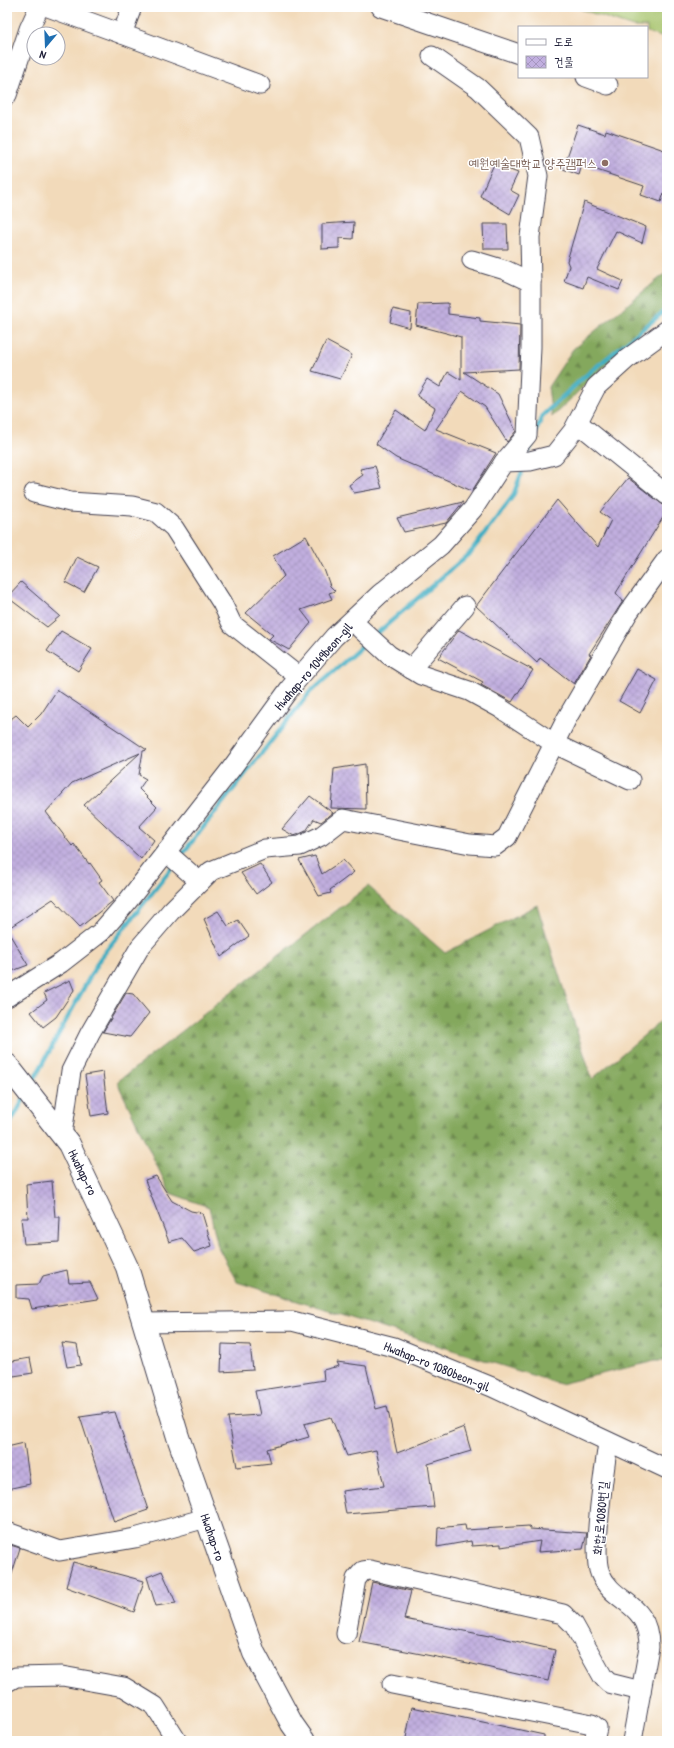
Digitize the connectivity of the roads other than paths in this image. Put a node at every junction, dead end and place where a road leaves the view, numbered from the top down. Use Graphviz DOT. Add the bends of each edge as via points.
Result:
graph roads {
  1 [pos="39,7"];
  2 [pos="48,7"];
  3 [pos="132,7"];
  4 [pos="381,7"];
  5 [pos="122,34"];
  6 [pos="518,54"];
  7 [pos="432,56"];
  8 [pos="589,78"];
  9 [pos="260,85"];
  10 [pos="608,85"];
  11 [pos="7,94"];
  12 [pos="472,260"];
  13 [pos="531,282"];
  14 [pos="667,330"];
  15 [pos="578,423"];
  16 [pos="516,462"];
  17 [pos="34,493"];
  18 [pos="667,495"];
  19 [pos="667,559"];
  20 [pos="465,606"];
  21 [pos="358,626"];
  22 [pos="412,669"];
  23 [pos="299,677"];
  24 [pos="555,744"];
  25 [pos="630,780"];
  26 [pos="167,853"];
  27 [pos="196,879"];
  28 [pos="7,997"];
  29 [pos="13,1072"];
  30 [pos="62,1135"];
  31 [pos="143,1323"];
  32 [pos="608,1442"];
  33 [pos="667,1469"];
  34 [pos="206,1518"];
  35 [pos="7,1532"];
  36 [pos="346,1634"];
  37 [pos="7,1682"];
  38 [pos="392,1684"];
  39 [pos="641,1691"];
  40 [pos="177,1741"];
  41 [pos="304,1741"];
  42 [pos="594,1741"];
  43 [pos="632,1741"];
  1 -- 11 [label="street" via="28,29"];
  2 -- 5 [label="street"];
  3 -- 5 [label="street"];
  4 -- 6 [label="street"];
  5 -- 9 [label="street"];
  7 -- 13 [label="street, Hwahap-ro 1049beon-gil" via="478,88 529,137 538,176 530,237"];
  8 -- 10 [label="street"];
  12 -- 13 [label="street" via="505,270"];
  13 -- 16 [label="street, Hwahap-ro 1049beon-gil" via="527,435"];
  14 -- 15 [label="street" via="627,359 596,387"];
  15 -- 16 [label="street" via="554,455"];
  15 -- 18 [label="street"];
  16 -- 21 [label="street, Hwahap-ro 1049beon-gil" via="441,545 380,594"];
  17 -- 23 [label="street" via="70,502 132,506 156,512 174,528 222,603 232,624"];
  19 -- 24 [label="street" via="628,613 567,718"];
  20 -- 22 [label="street"];
  21 -- 22 [label="street" via="390,655"];
  21 -- 23 [label="street, Hwahap-ro 1049beon-gil" via="334,637"];
  22 -- 24 [label="street" via="421,675 469,691"];
  23 -- 26 [label="street, Hwahap-ro 1049beon-gil"];
  24 -- 25 [label="street"];
  24 -- 27 [label="street" via="508,837 495,846 470,844 343,819 321,836 300,846 265,849"];
  26 -- 27 [label="street"];
  26 -- 28 [label="street, Hwahap-ro 1049beon-gil" via="101,932 61,964"];
  27 -- 30 [label="street" via="140,947 90,1033 71,1071"];
  29 -- 30 [label="main road, Hwahap-ro"];
  30 -- 31 [label="main road, Hwahap-ro" via="69,1144 128,1267"];
  31 -- 32 [label="street, Hwahap-ro 1080beon-gil" via="292,1321 321,1328 394,1347 492,1388"];
  31 -- 34 [label="main road, Hwahap-ro"];
  32 -- 33 [label="street, Hwahap-ro 1080beon-gil"];
  32 -- 39 [label="street, 화합로1080번길" via="597,1563 605,1583 635,1610 647,1627 649,1647"];
  34 -- 35 [label="street" via="135,1538 60,1551"];
  34 -- 41 [label="main road, Hwahap-ro" via="254,1653 292,1724"];
  36 -- 39 [label="street" via="356,1579 363,1571 370,1570 563,1614 574,1625 602,1677 609,1684"];
  37 -- 40 [label="street" via="16,1677 62,1676 124,1687 155,1706"];
  38 -- 42 [label="street" via="592,1724 597,1728"];
  39 -- 43 [label="street, 화합로1080번길"];
}
